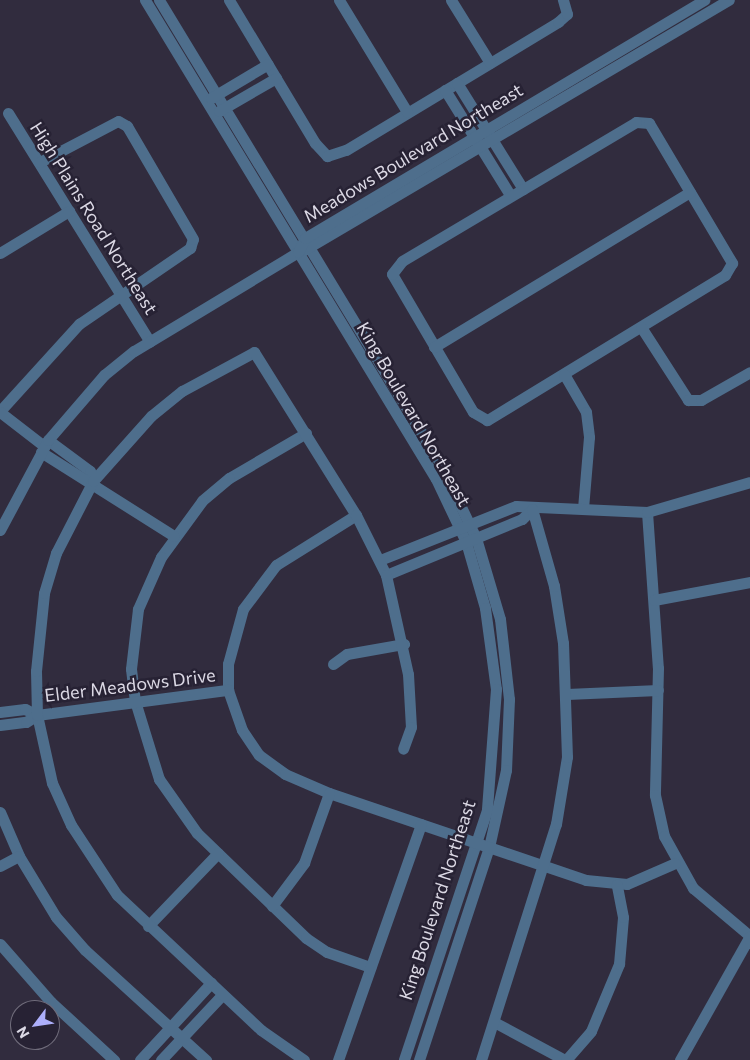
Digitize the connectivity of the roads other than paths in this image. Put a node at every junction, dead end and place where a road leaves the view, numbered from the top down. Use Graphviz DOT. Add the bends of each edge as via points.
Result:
graph roads {
  1 [pos="145,0"];
  2 [pos="159,0"];
  3 [pos="229,0"];
  4 [pos="339,0"];
  5 [pos="451,0"];
  6 [pos="563,0"];
  7 [pos="705,0"];
  8 [pos="729,0"];
  9 [pos="490,63"];
  10 [pos="268,64"];
  11 [pos="276,78"];
  12 [pos="457,83"];
  13 [pos="445,90"];
  14 [pos="212,97"];
  15 [pos="220,110"];
  16 [pos="407,112"];
  17 [pos="8,113"];
  18 [pos="486,130"];
  19 [pos="475,137"];
  20 [pos="493,142"];
  21 [pos="482,148"];
  22 [pos="40,162"];
  23 [pos="523,188"];
  24 [pos="690,192"];
  25 [pos="510,195"];
  26 [pos="69,211"];
  27 [pos="305,238"];
  28 [pos="311,248"];
  29 [pos="298,252"];
  30 [pos="0,253"];
  31 [pos="118,294"];
  32 [pos="642,327"];
  33 [pos="150,342"];
  34 [pos="434,347"];
  35 [pos="750,372"];
  36 [pos="564,374"];
  37 [pos="0,411"];
  38 [pos="306,433"];
  39 [pos="44,446"];
  40 [pos="93,481"];
  41 [pos="750,482"];
  42 [pos="532,509"];
  43 [pos="583,510"];
  44 [pos="647,512"];
  45 [pos="356,515"];
  46 [pos="465,526"];
  47 [pos="0,530"];
  48 [pos="174,536"];
  49 [pos="471,540"];
  50 [pos="380,560"];
  51 [pos="386,575"];
  52 [pos="750,582"];
  53 [pos="654,600"];
  54 [pos="404,644"];
  55 [pos="333,664"];
  56 [pos="228,690"];
  57 [pos="658,690"];
  58 [pos="567,694"];
  59 [pos="135,701"];
  60 [pos="0,712"];
  61 [pos="37,715"];
  62 [pos="0,725"];
  63 [pos="404,749"];
  64 [pos="329,793"];
  65 [pos="0,812"];
  66 [pos="421,824"];
  67 [pos="477,842"];
  68 [pos="490,847"];
  69 [pos="218,853"];
  70 [pos="19,856"];
  71 [pos="675,863"];
  72 [pos="0,866"];
  73 [pos="543,866"];
  74 [pos="617,885"];
  75 [pos="272,906"];
  76 [pos="148,926"];
  77 [pos="750,936"];
  78 [pos="0,944"];
  79 [pos="370,967"];
  80 [pos="211,983"];
  81 [pos="222,994"];
  82 [pos="494,1022"];
  83 [pos="171,1029"];
  84 [pos="181,1039"];
  85 [pos="114,1060"];
  86 [pos="140,1060"];
  87 [pos="162,1060"];
  88 [pos="206,1060"];
  89 [pos="304,1060"];
  90 [pos="338,1060"];
  91 [pos="404,1060"];
  92 [pos="419,1060"];
  93 [pos="481,1060"];
  94 [pos="566,1060"];
  95 [pos="680,1060"];
  1 -- 14 [label="street, King Boulevard Northeast"];
  2 -- 14 [label="street, King Boulevard Northeast"];
  3 -- 10 [label="street"];
  4 -- 16 [label="street"];
  5 -- 9 [label="street"];
  6 -- 9 [label="street" via="568,14"];
  7 -- 18 [label="street, Meadows Boulevard Northeast"];
  8 -- 20 [label="street, Meadows Boulevard Northeast"];
  9 -- 12 [label="street"];
  10 -- 11 [label="street"];
  10 -- 14 [label="street"];
  11 -- 15 [label="street"];
  11 -- 16 [label="street" via="327,156"];
  12 -- 13 [label="street"];
  12 -- 18 [label="street"];
  13 -- 16 [label="street"];
  13 -- 19 [label="street"];
  14 -- 15 [label="street, King Boulevard Northeast"];
  15 -- 27 [label="street, King Boulevard Northeast"];
  15 -- 29 [label="street, King Boulevard Northeast"];
  17 -- 22 [label="street, High Plains Road Northeast"];
  18 -- 19 [label="street, Meadows Boulevard Northeast"];
  18 -- 20 [label="street"];
  19 -- 21 [label="street"];
  19 -- 27 [label="street, Meadows Boulevard Northeast"];
  20 -- 21 [label="street, Meadows Boulevard Northeast"];
  20 -- 23 [label="street"];
  21 -- 25 [label="street"];
  21 -- 28 [label="street, Meadows Boulevard Northeast"];
  22 -- 26 [label="street, High Plains Road Northeast"];
  22 -- 31 [label="street" via="118,121 127,126 190,228 190,248"];
  23 -- 24 [label="street" via="636,122 649,122"];
  23 -- 25 [label="street"];
  24 -- 32 [label="street" via="732,263 725,275"];
  24 -- 34 [label="street"];
  25 -- 34 [label="street" via="402,261 392,274"];
  26 -- 30 [label="street"];
  26 -- 31 [label="street, High Plains Road Northeast"];
  27 -- 28 [label="street, King Boulevard Northeast"];
  27 -- 29 [label="street, Meadows Boulevard Northeast"];
  28 -- 29 [label="street, Meadows Boulevard Northeast"];
  28 -- 46 [label="street, King Boulevard Northeast" via="440,463"];
  29 -- 33 [label="street"];
  29 -- 46 [label="street, King Boulevard Northeast"];
  31 -- 33 [label="street, High Plains Road Northeast"];
  31 -- 37 [label="street" via="79,324"];
  32 -- 35 [label="street" via="688,400 701,400"];
  32 -- 36 [label="street"];
  33 -- 39 [label="street" via="104,375"];
  34 -- 36 [label="street" via="473,412 487,420"];
  36 -- 43 [label="street" via="586,412 590,437"];
  37 -- 39 [label="street"];
  38 -- 40 [label="street" via="254,352 182,391 151,416"];
  38 -- 45 [label="street"];
  38 -- 48 [label="street" via="230,478 202,501"];
  39 -- 40 [label="street" via="90,471"];
  39 -- 47 [label="street"];
  40 -- 48 [label="street"];
  40 -- 61 [label="street" via="56,553 44,593 36,671"];
  41 -- 44 [label="street"];
  42 -- 43 [label="street" via="554,505"];
  42 -- 46 [label="street" via="516,506"];
  42 -- 49 [label="street" via="522,519"];
  42 -- 58 [label="street" via="554,586"];
  43 -- 44 [label="street"];
  44 -- 53 [label="street"];
  45 -- 50 [label="street"];
  45 -- 56 [label="street" via="293,553 260,581 233,636"];
  46 -- 49 [label="street, King Boulevard Northeast"];
  46 -- 50 [label="street"];
  48 -- 59 [label="street" via="138,609 131,669"];
  49 -- 51 [label="street"];
  49 -- 67 [label="street, King Boulevard Northeast" via="485,608 496,689 487,810"];
  49 -- 68 [label="street, King Boulevard Northeast" via="500,619 510,699 506,770"];
  50 -- 51 [label="street"];
  51 -- 54 [label="street"];
  52 -- 53 [label="street"];
  53 -- 57 [label="street"];
  54 -- 55 [label="street" via="347,654"];
  54 -- 63 [label="street" via="411,727"];
  56 -- 59 [label="street, Elder Meadows Drive"];
  56 -- 64 [label="street" via="242,730 259,754 285,774"];
  57 -- 58 [label="street"];
  57 -- 71 [label="street" via="655,795"];
  58 -- 73 [label="street" via="567,757 556,824"];
  59 -- 61 [label="street, Elder Meadows Drive"];
  59 -- 69 [label="street" via="160,779 197,832"];
  60 -- 61 [label="street" via="25,709"];
  61 -- 62 [label="street" via="26,722"];
  61 -- 76 [label="street" via="52,783 71,825 117,895"];
  64 -- 66 [label="street"];
  64 -- 75 [label="street" via="304,862"];
  65 -- 70 [label="street"];
  66 -- 67 [label="street"];
  66 -- 79 [label="street"];
  67 -- 68 [label="street"];
  67 -- 91 [label="street, King Boulevard Northeast"];
  68 -- 73 [label="street"];
  68 -- 92 [label="street, King Boulevard Northeast"];
  69 -- 75 [label="street"];
  69 -- 76 [label="street"];
  70 -- 72 [label="street"];
  70 -- 83 [label="street" via="51,909 85,950"];
  71 -- 74 [label="street"];
  71 -- 77 [label="street" via="692,888"];
  73 -- 74 [label="street"];
  73 -- 82 [label="street"];
  74 -- 94 [label="street" via="623,917 619,964 591,1030"];
  75 -- 79 [label="street" via="327,952"];
  76 -- 80 [label="street"];
  77 -- 95 [label="street"];
  78 -- 85 [label="street" via="51,1002"];
  79 -- 90 [label="street"];
  80 -- 81 [label="street"];
  80 -- 83 [label="street"];
  81 -- 84 [label="street"];
  81 -- 89 [label="street"];
  82 -- 93 [label="street"];
  82 -- 94 [label="street"];
  83 -- 84 [label="street"];
  83 -- 86 [label="street"];
  84 -- 87 [label="street"];
  84 -- 88 [label="street"];
}
